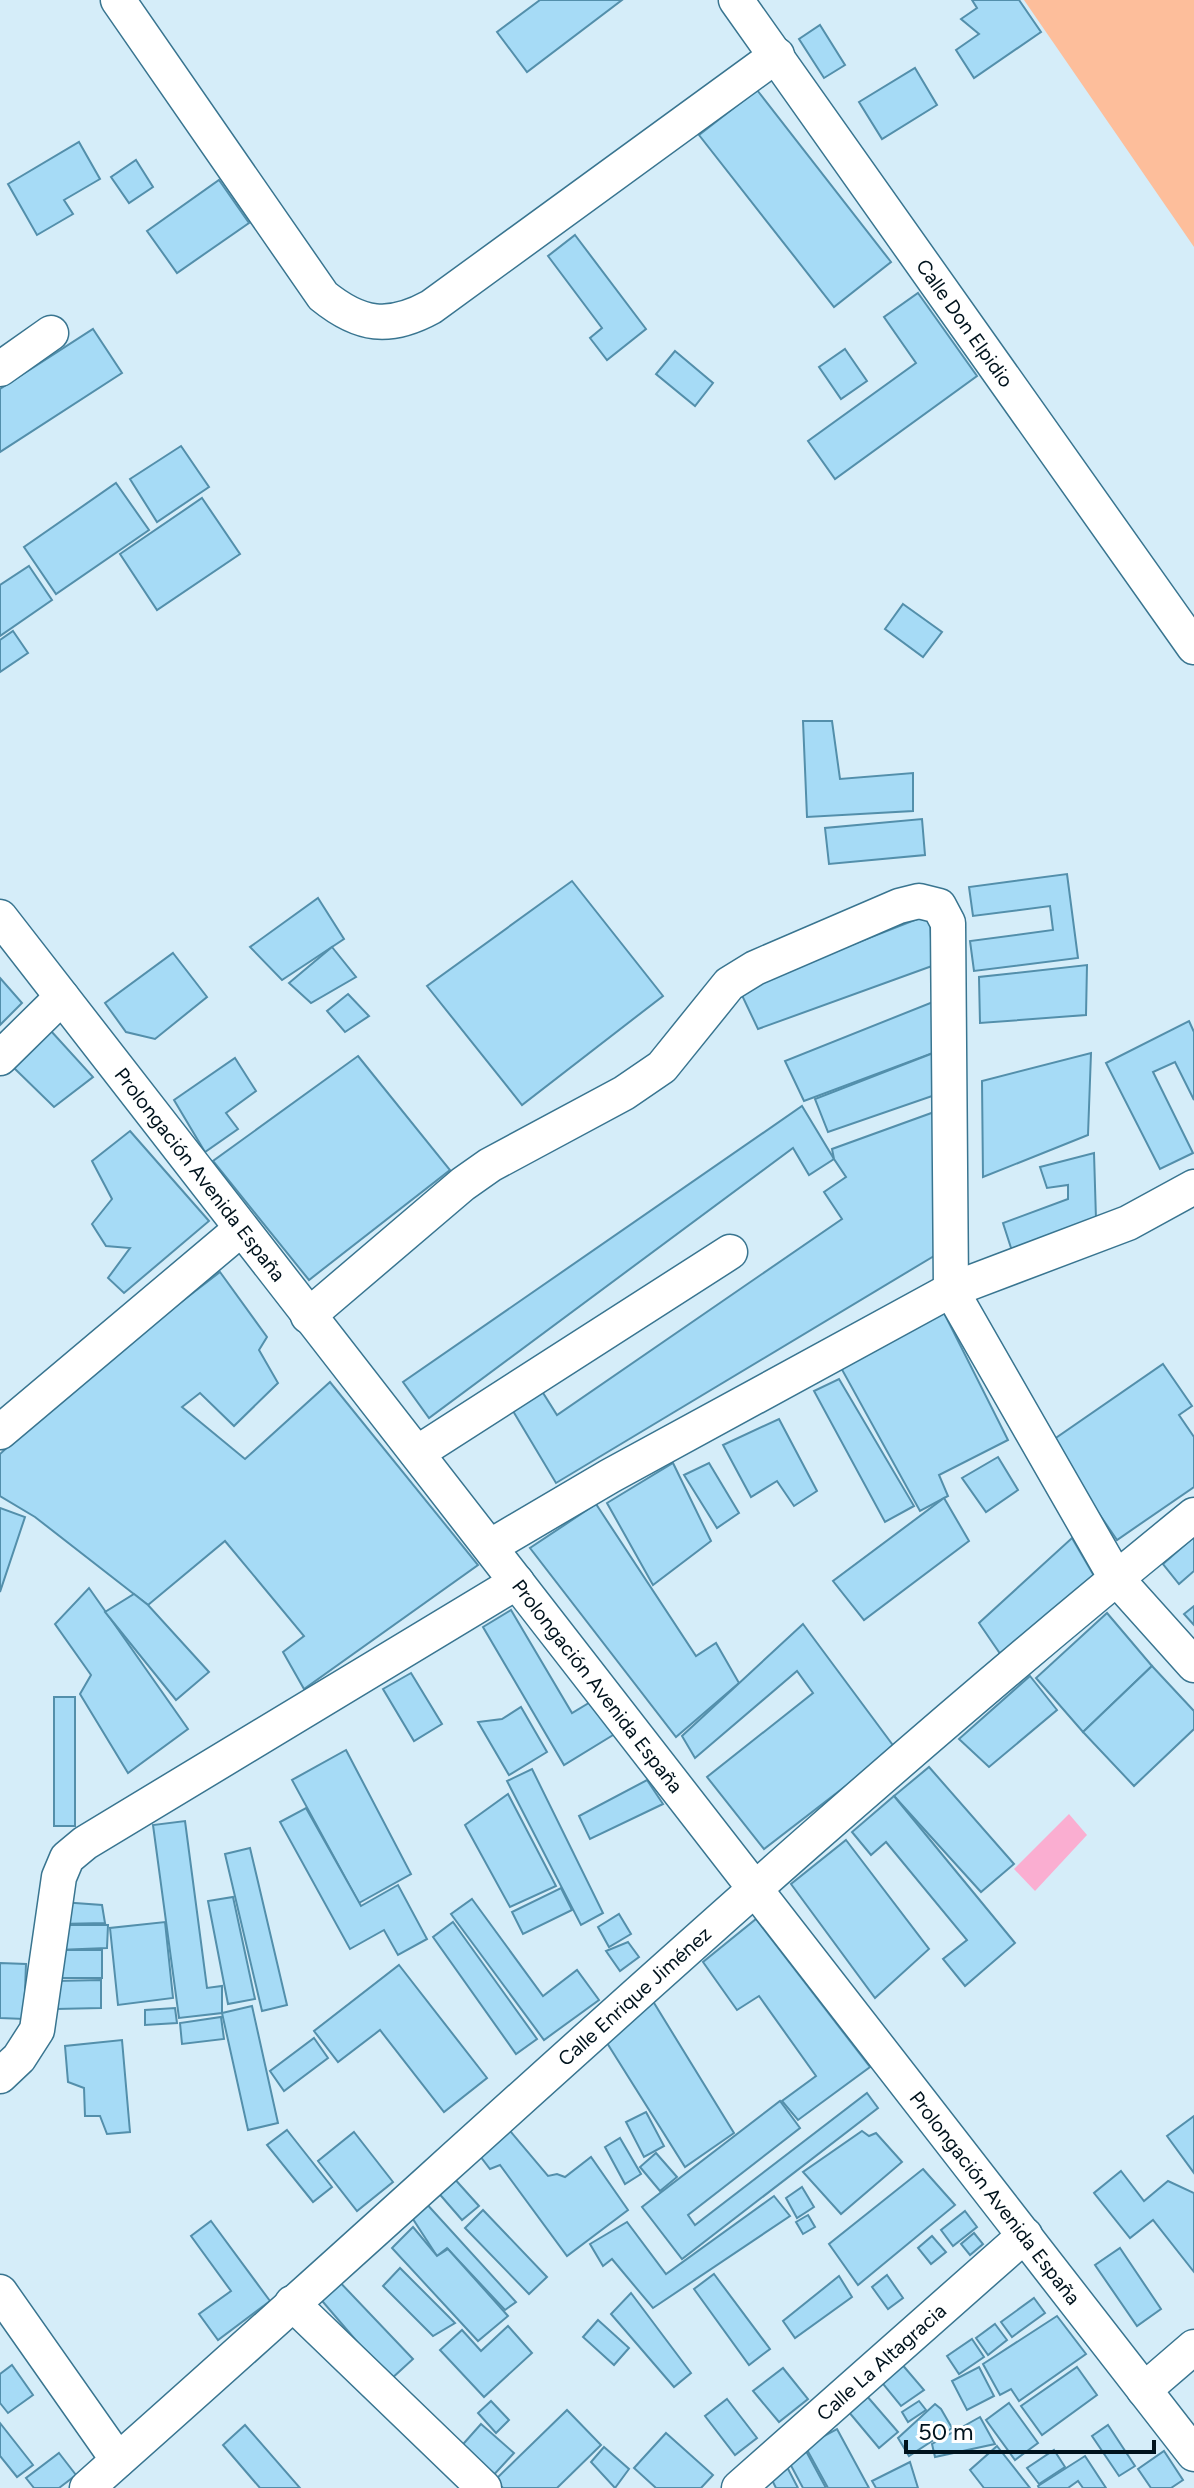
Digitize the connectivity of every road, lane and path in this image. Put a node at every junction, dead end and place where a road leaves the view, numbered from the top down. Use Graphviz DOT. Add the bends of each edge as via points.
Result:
graph roads {
  1 [pos="118,0"];
  2 [pos="736,0"];
  3 [pos="777,55"];
  4 [pos="51,333"];
  5 [pos="0,369"];
  6 [pos="1194,647"];
  7 [pos="0,917"];
  8 [pos="62,997"];
  9 [pos="0,1058"];
  10 [pos="1194,1187"];
  11 [pos="241,1229"];
  12 [pos="730,1252"];
  13 [pos="951,1290"];
  14 [pos="308,1316"];
  15 [pos="0,1432"];
  16 [pos="417,1453"];
  17 [pos="1194,1515"];
  18 [pos="491,1546"];
  19 [pos="1116,1578"];
  20 [pos="517,1582"];
  21 [pos="1194,1665"];
  22 [pos="754,1888"];
  23 [pos="0,2076"];
  24 [pos="1025,2235"];
  25 [pos="0,2292"];
  26 [pos="292,2303"];
  27 [pos="1194,2347"];
  28 [pos="1144,2390"];
  29 [pos="1194,2454"];
  30 [pos="118,2460"];
  31 [pos="87,2488"];
  32 [pos="484,2488"];
  33 [pos="739,2488"];
  1 -- 3 [label="street" via="323,296 363,320 411,318 431,307"];
  2 -- 3 [label="street, Calle Don Elpidio"];
  3 -- 6 [label="street, Calle Don Elpidio"];
  4 -- 5 [label="street"];
  7 -- 8 [label="street, Prolongación Avenida España"];
  8 -- 9 [label="street"];
  8 -- 11 [label="street, Prolongación Avenida España"];
  10 -- 13 [label="street" via="1128,1223"];
  11 -- 14 [label="street, Prolongación Avenida España"];
  11 -- 15 [label="street"];
  12 -- 16 [label="street"];
  13 -- 14 [label="street" via="948,923 939,906 919,901 755,968 729,984 662,1067 490,1165"];
  13 -- 18 [label="street"];
  13 -- 19 [label="street"];
  14 -- 16 [label="street, Prolongación Avenida España"];
  16 -- 18 [label="street, Prolongación Avenida España"];
  17 -- 19 [label="street, Calle Enrique Jiménez"];
  18 -- 20 [label="street, Prolongación Avenida España"];
  19 -- 21 [label="street"];
  19 -- 22 [label="street, Calle Enrique Jiménez"];
  20 -- 22 [label="street, Prolongación Avenida España"];
  20 -- 23 [label="street" via="67,1858 59,1877 37,2030"];
  22 -- 24 [label="street, Prolongación Avenida España"];
  22 -- 26 [label="street, Calle Enrique Jiménez"];
  24 -- 28 [label="street, Prolongación Avenida España"];
  24 -- 33 [label="street, Calle La Altagracia"];
  25 -- 30 [label="street"];
  26 -- 30 [label="street, Calle Enrique Jiménez"];
  26 -- 32 [label="street"];
  27 -- 28 [label="street"];
  28 -- 29 [label="street, Prolongación Avenida España"];
  30 -- 31 [label="street, Calle Enrique Jiménez"];
}
